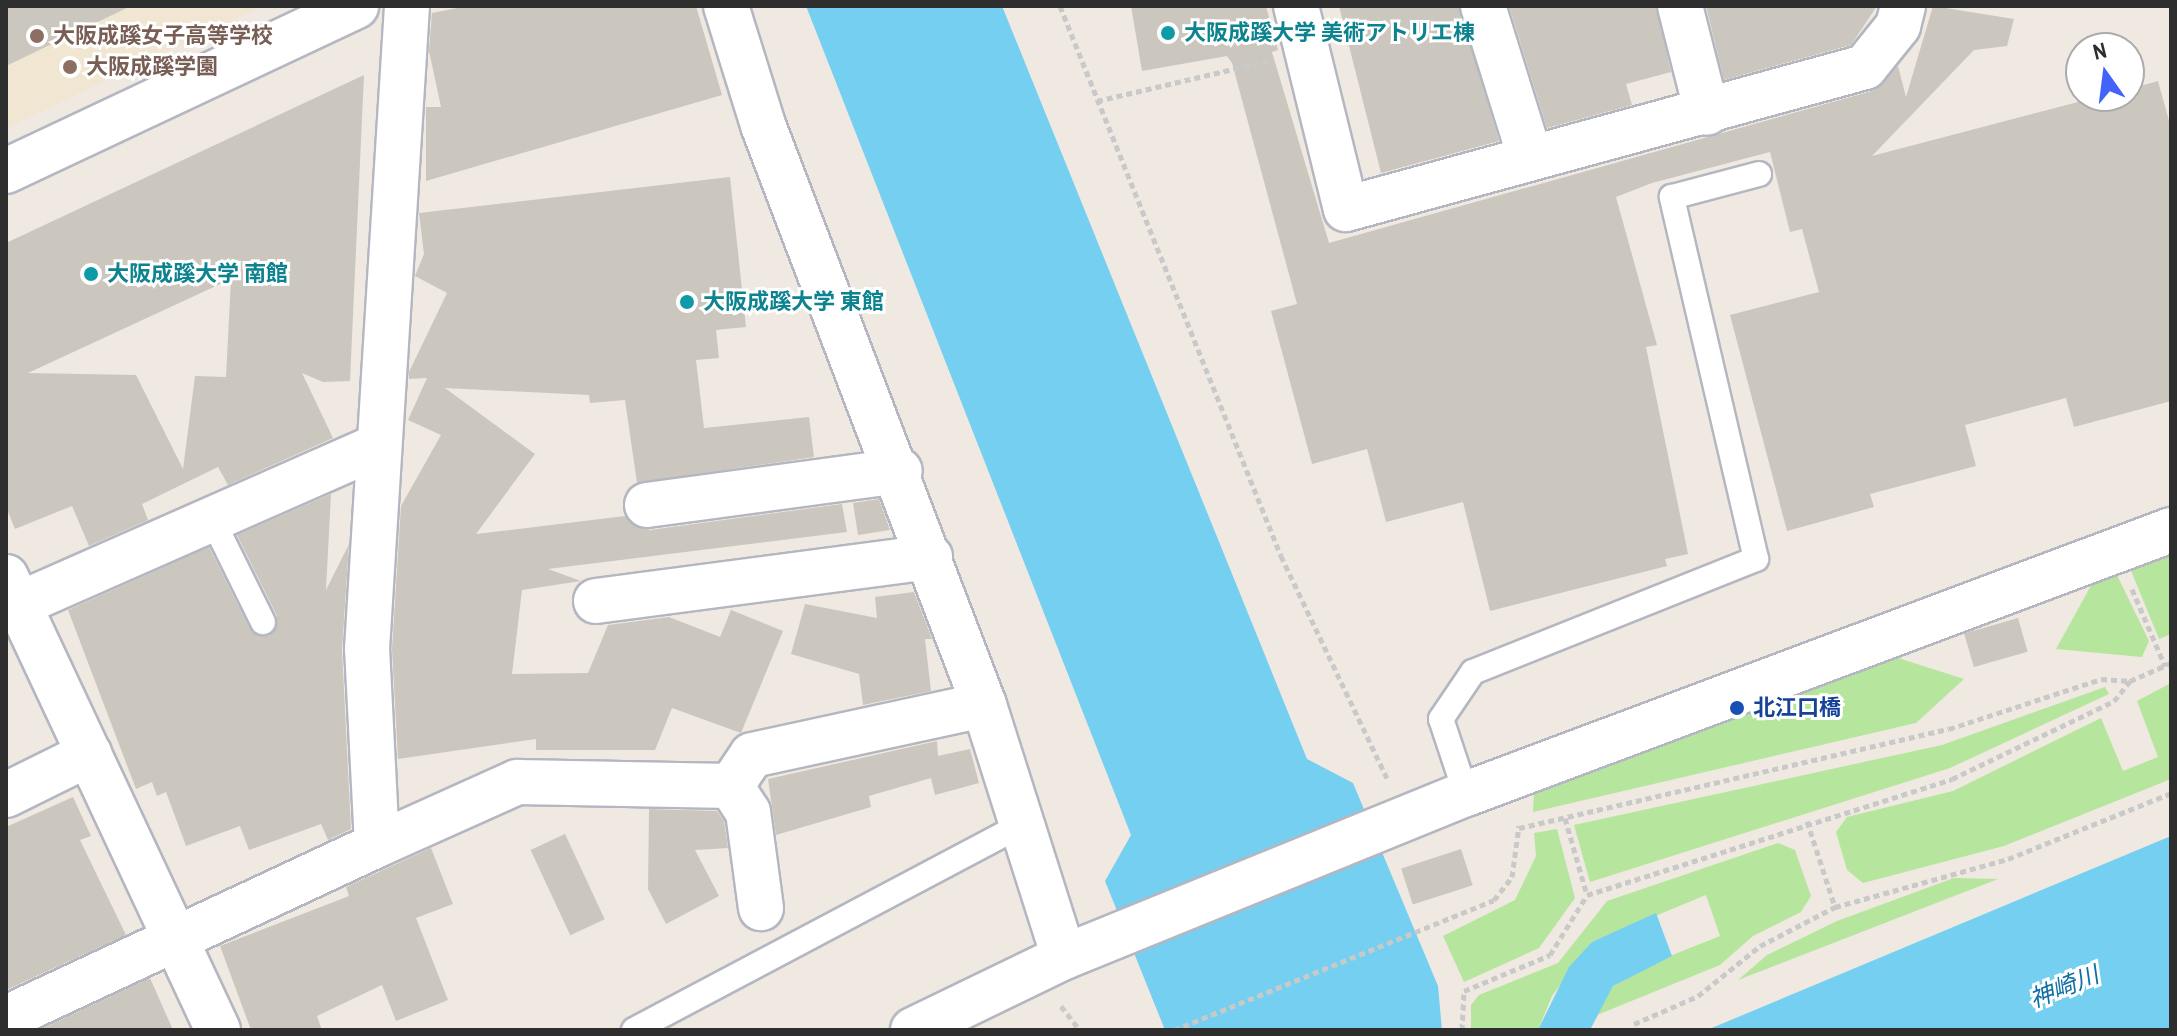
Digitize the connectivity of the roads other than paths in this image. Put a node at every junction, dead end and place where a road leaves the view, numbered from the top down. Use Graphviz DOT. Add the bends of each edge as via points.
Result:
graph roads {
  1 [pos="356,6"];
  2 [pos="407,6"];
  3 [pos="726,6"];
  4 [pos="1296,6"];
  5 [pos="1483,6"];
  6 [pos="1680,6"];
  7 [pos="1903,6"];
  8 [pos="1707,113"];
  9 [pos="1530,157"];
  10 [pos="6,171"];
  11 [pos="1759,174"];
  12 [pos="377,446"];
  13 [pos="900,471"];
  14 [pos="647,505"];
  15 [pos="212,519"];
  16 [pos="2171,530"];
  17 [pos="930,557"];
  18 [pos="10,597"];
  19 [pos="596,601"];
  20 [pos="263,622"];
  21 [pos="984,705"];
  22 [pos="89,754"];
  23 [pos="731,786"];
  24 [pos="1466,794"];
  25 [pos="6,795"];
  26 [pos="1019,826"];
  27 [pos="377,845"];
  28 [pos="761,908"];
  29 [pos="176,940"];
  30 [pos="1064,957"];
  31 [pos="6,1018"];
  32 [pos="218,1030"];
  33 [pos="634,1030"];
  34 [pos="913,1030"];
  1 -- 10 [label="street"];
  2 -- 12 [label="street"];
  3 -- 13 [label="street" via="763,125"];
  4 -- 9 [label="street" via="1346,209"];
  5 -- 9 [label="street"];
  6 -- 8 [label="street"];
  7 -- 8 [label="street" via="1898,26 1865,67"];
  8 -- 9 [label="street"];
  11 -- 24 [label="lane" via="1672,197 1756,559 1473,672 1441,719"];
  12 -- 15 [label="street"];
  12 -- 27 [label="street" via="367,649"];
  13 -- 14 [label="street"];
  13 -- 17 [label="street"];
  15 -- 18 [label="street"];
  15 -- 20 [label="lane"];
  16 -- 24 [label="street"];
  17 -- 19 [label="street"];
  17 -- 21 [label="street"];
  18 -- 22 [label="street"];
  21 -- 23 [label="street" via="752,755"];
  21 -- 26 [label="street"];
  22 -- 25 [label="street"];
  22 -- 29 [label="street"];
  23 -- 27 [label="street" via="517,782"];
  23 -- 28 [label="street" via="748,812"];
  24 -- 30 [label="street"];
  26 -- 30 [label="street"];
  26 -- 33 [label="lane"];
  27 -- 29 [label="street"];
  29 -- 31 [label="street"];
  29 -- 32 [label="street"];
  30 -- 34 [label="street"];
}
